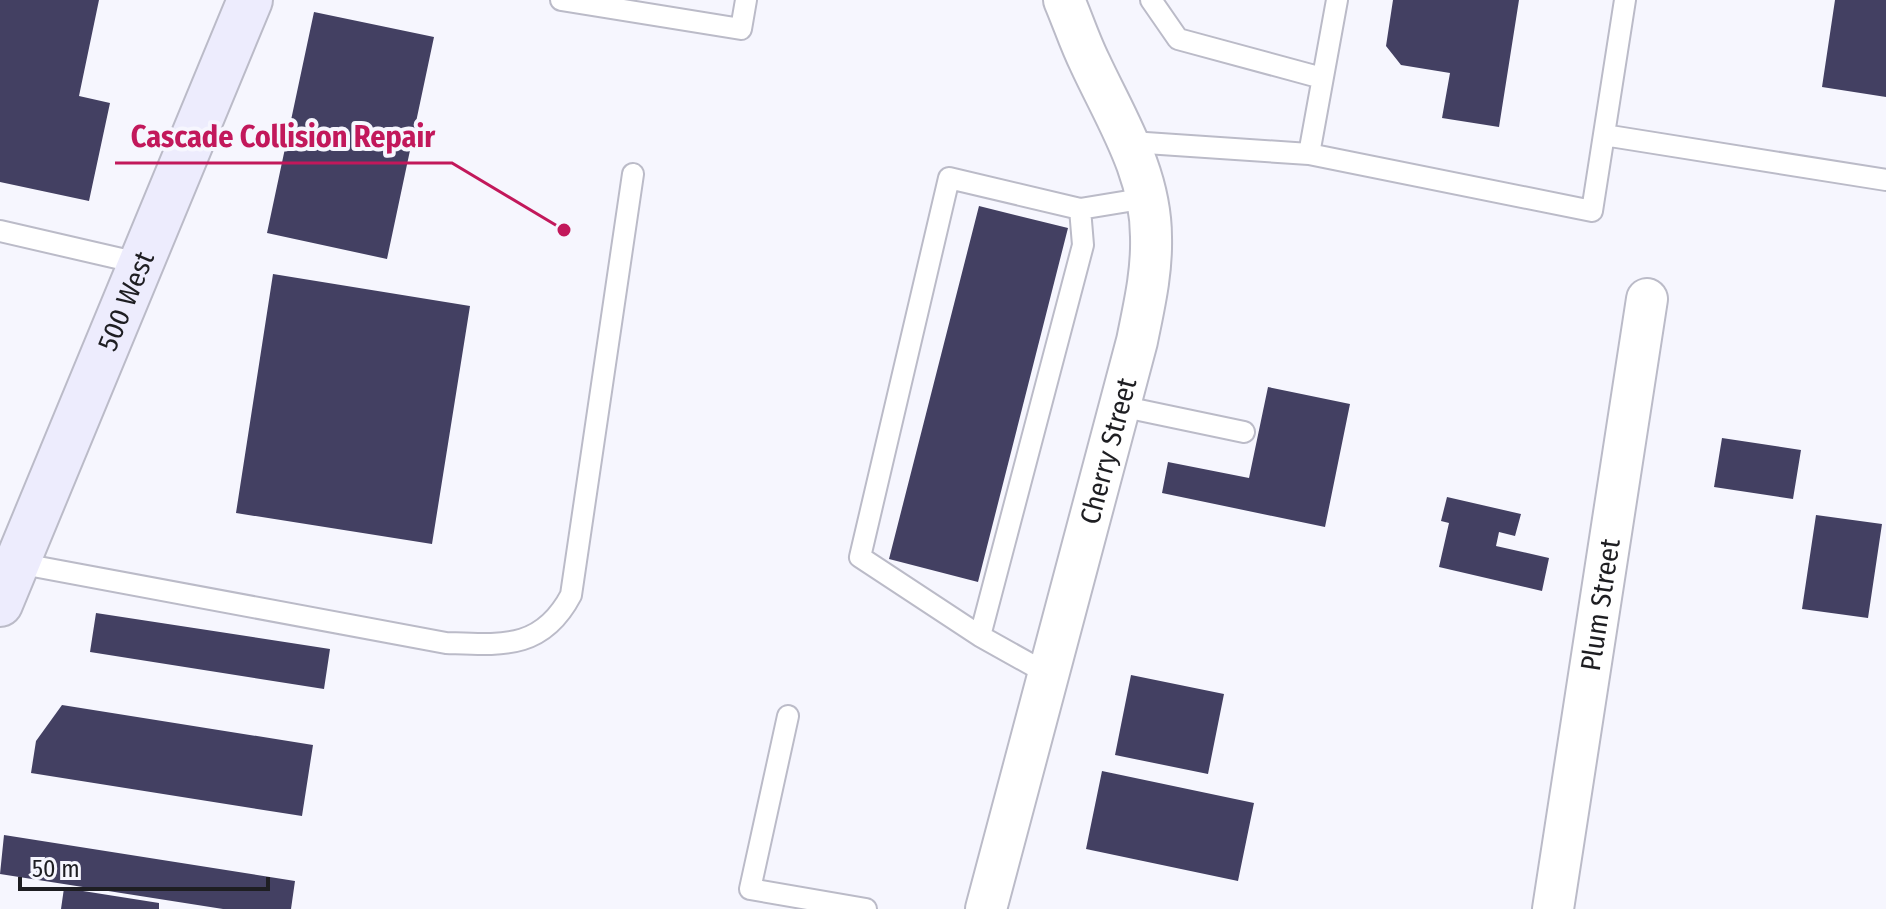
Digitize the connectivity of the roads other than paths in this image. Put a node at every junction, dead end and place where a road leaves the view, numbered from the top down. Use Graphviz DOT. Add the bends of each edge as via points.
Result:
graph roads {
  1 [pos="250,0"];
  2 [pos="561,0"];
  3 [pos="746,0"];
  4 [pos="1064,0"];
  5 [pos="1151,0"];
  6 [pos="1337,0"];
  7 [pos="1625,0"];
  8 [pos="1322,78"];
  9 [pos="1604,135"];
  10 [pos="1131,142"];
  11 [pos="1309,154"];
  12 [pos="633,174"];
  13 [pos="1886,180"];
  14 [pos="1147,198"];
  15 [pos="1080,209"];
  16 [pos="0,231"];
  17 [pos="143,264"];
  18 [pos="1647,299"];
  19 [pos="1120,406"];
  20 [pos="1244,432"];
  21 [pos="17,563"];
  22 [pos="0,604"];
  23 [pos="980,636"];
  24 [pos="1048,674"];
  25 [pos="788,716"];
  26 [pos="866,909"];
  27 [pos="986,909"];
  28 [pos="1553,909"];
  1 -- 17 [label="main road, 500 West"];
  2 -- 3 [label="lane" via="741,29"];
  4 -- 10 [label="street, Cherry Street"];
  5 -- 8 [label="lane" via="1178,39"];
  6 -- 8 [label="lane"];
  7 -- 9 [label="lane"];
  8 -- 11 [label="lane"];
  9 -- 11 [label="lane" via="1592,211"];
  9 -- 13 [label="lane"];
  10 -- 11 [label="lane"];
  10 -- 14 [label="street, Cherry Street"];
  12 -- 21 [label="lane" via="571,595 557,621 523,640 446,643"];
  14 -- 15 [label="lane"];
  14 -- 19 [label="street, Cherry Street" via="1150,271"];
  15 -- 23 [label="lane" via="1083,245"];
  15 -- 23 [label="lane" via="949,178 860,557"];
  16 -- 17 [label="lane"];
  17 -- 21 [label="main road, 500 West"];
  18 -- 28 [label="street, Plum Street"];
  19 -- 20 [label="lane"];
  19 -- 24 [label="street, Cherry Street"];
  21 -- 22 [label="main road, 500 West"];
  23 -- 24 [label="lane"];
  24 -- 27 [label="street, Cherry Street"];
  25 -- 26 [label="lane" via="750,889"];
}
